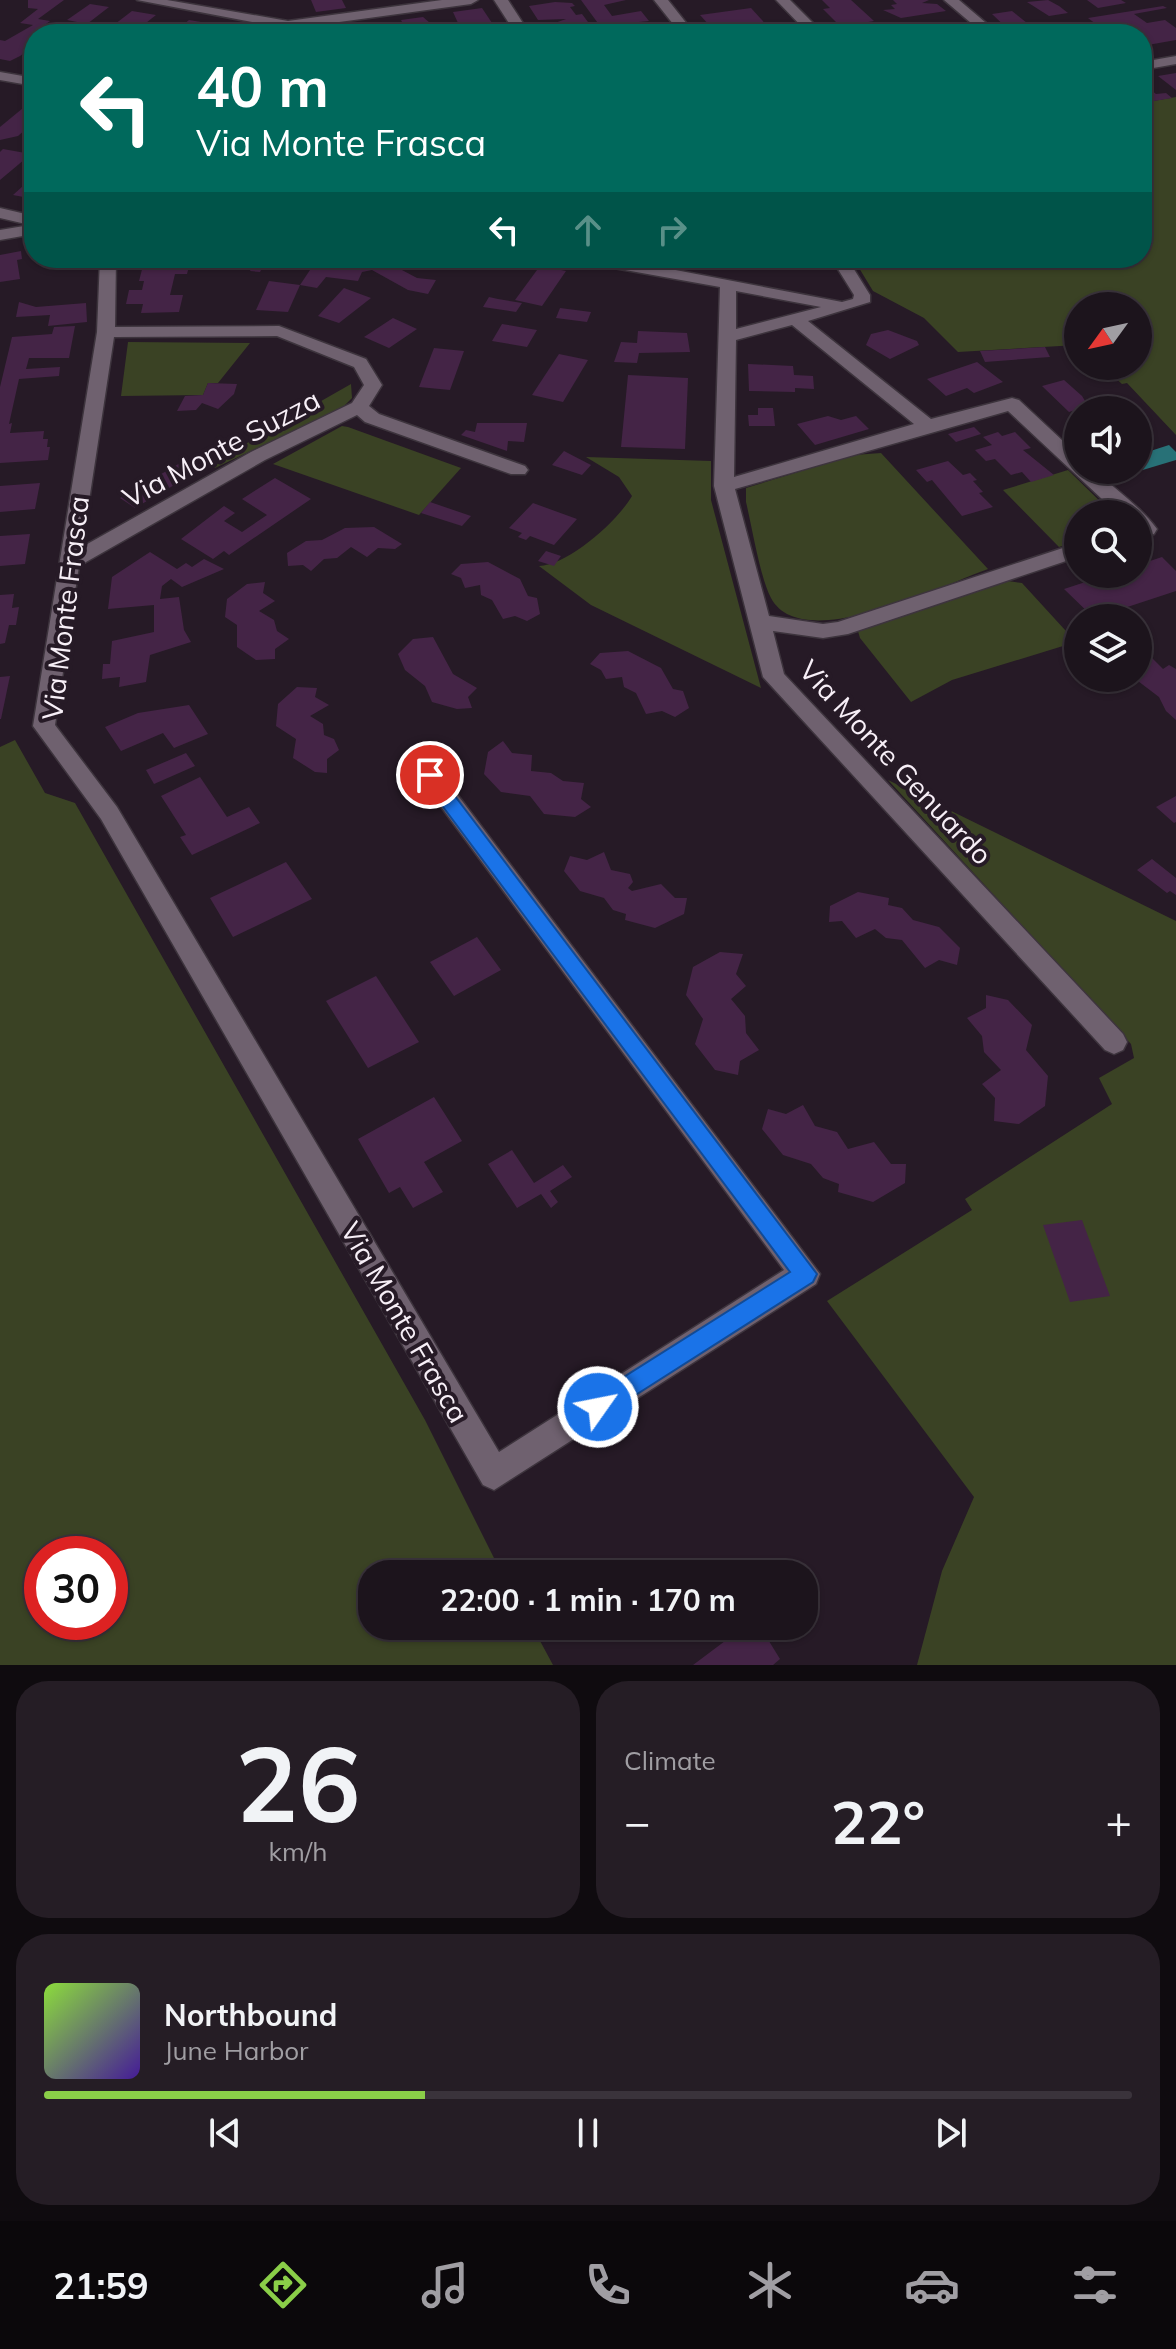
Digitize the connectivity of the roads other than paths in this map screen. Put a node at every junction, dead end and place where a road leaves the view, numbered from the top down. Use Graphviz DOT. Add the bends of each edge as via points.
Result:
graph roads {
  1 [pos="144,0"];
  2 [pos="471,0"];
  3 [pos="501,0"];
  4 [pos="661,0"];
  5 [pos="783,0"];
  6 [pos="951,0"];
  7 [pos="282,24"];
  8 [pos="300,24"];
  9 [pos="517,24"];
  10 [pos="680,24"];
  11 [pos="807,24"];
  12 [pos="980,24"];
  13 [pos="1176,60"];
  14 [pos="1152,64"];
  15 [pos="0,76"];
  16 [pos="24,80"];
  17 [pos="0,213"];
  18 [pos="24,219"];
  19 [pos="24,231"];
  20 [pos="0,235"];
  21 [pos="108,268"];
  22 [pos="641,268"];
  23 [pos="845,268"];
  24 [pos="728,284"];
  25 [pos="760,290"];
  26 [pos="843,307"];
  27 [pos="795,319"];
  28 [pos="106,332"];
  29 [pos="726,337"];
  30 [pos="359,407"];
  31 [pos="928,426"];
  32 [pos="1064,453"];
  33 [pos="518,470"];
  34 [pos="1098,484"];
  35 [pos="724,486"];
  36 [pos="1115,500"];
  37 [pos="1064,555"];
  38 [pos="67,564"];
  39 [pos="761,622"];
  40 [pos="430,775"];
  41 [pos="1114,1042"];
  1 -- 7 [label="street"];
  2 -- 8 [label="street" via="374,18"];
  3 -- 9 [label="street"];
  4 -- 10 [label="street"];
  5 -- 11 [label="street"];
  6 -- 12 [label="street"];
  13 -- 14 [label="street"];
  15 -- 16 [label="street"];
  17 -- 18 [label="street"];
  19 -- 20 [label="street"];
  21 -- 28 [label="street, Via Monte Frasca"];
  22 -- 24 [label="street"];
  23 -- 26 [label="street" via="862,295 861,302"];
  24 -- 25 [label="street"];
  24 -- 29 [label="street, Via Monte Genuardo"];
  25 -- 26 [label="street"];
  25 -- 27 [label="street"];
  26 -- 27 [label="street"];
  27 -- 29 [label="street"];
  27 -- 31 [label="street"];
  28 -- 30 [label="street" via="279,331 360,363 373,385"];
  28 -- 38 [label="street, Via Monte Frasca"];
  29 -- 35 [label="street, Via Monte Genuardo"];
  30 -- 33 [label="street" via="372,418"];
  30 -- 38 [label="street, Via Monte Suzza" via="258,456"];
  31 -- 32 [label="street" via="1012,404"];
  31 -- 35 [label="street"];
  34 -- 36 [label="street"];
  35 -- 39 [label="street, Via Monte Genuardo"];
  37 -- 39 [label="street" via="840,629"];
  38 -- 40 [label="street, Via Monte Frasca" via="44,726 109,813 494,1474 805,1274"];
  39 -- 41 [label="street, Via Monte Genuardo" via="774,677"];
}
